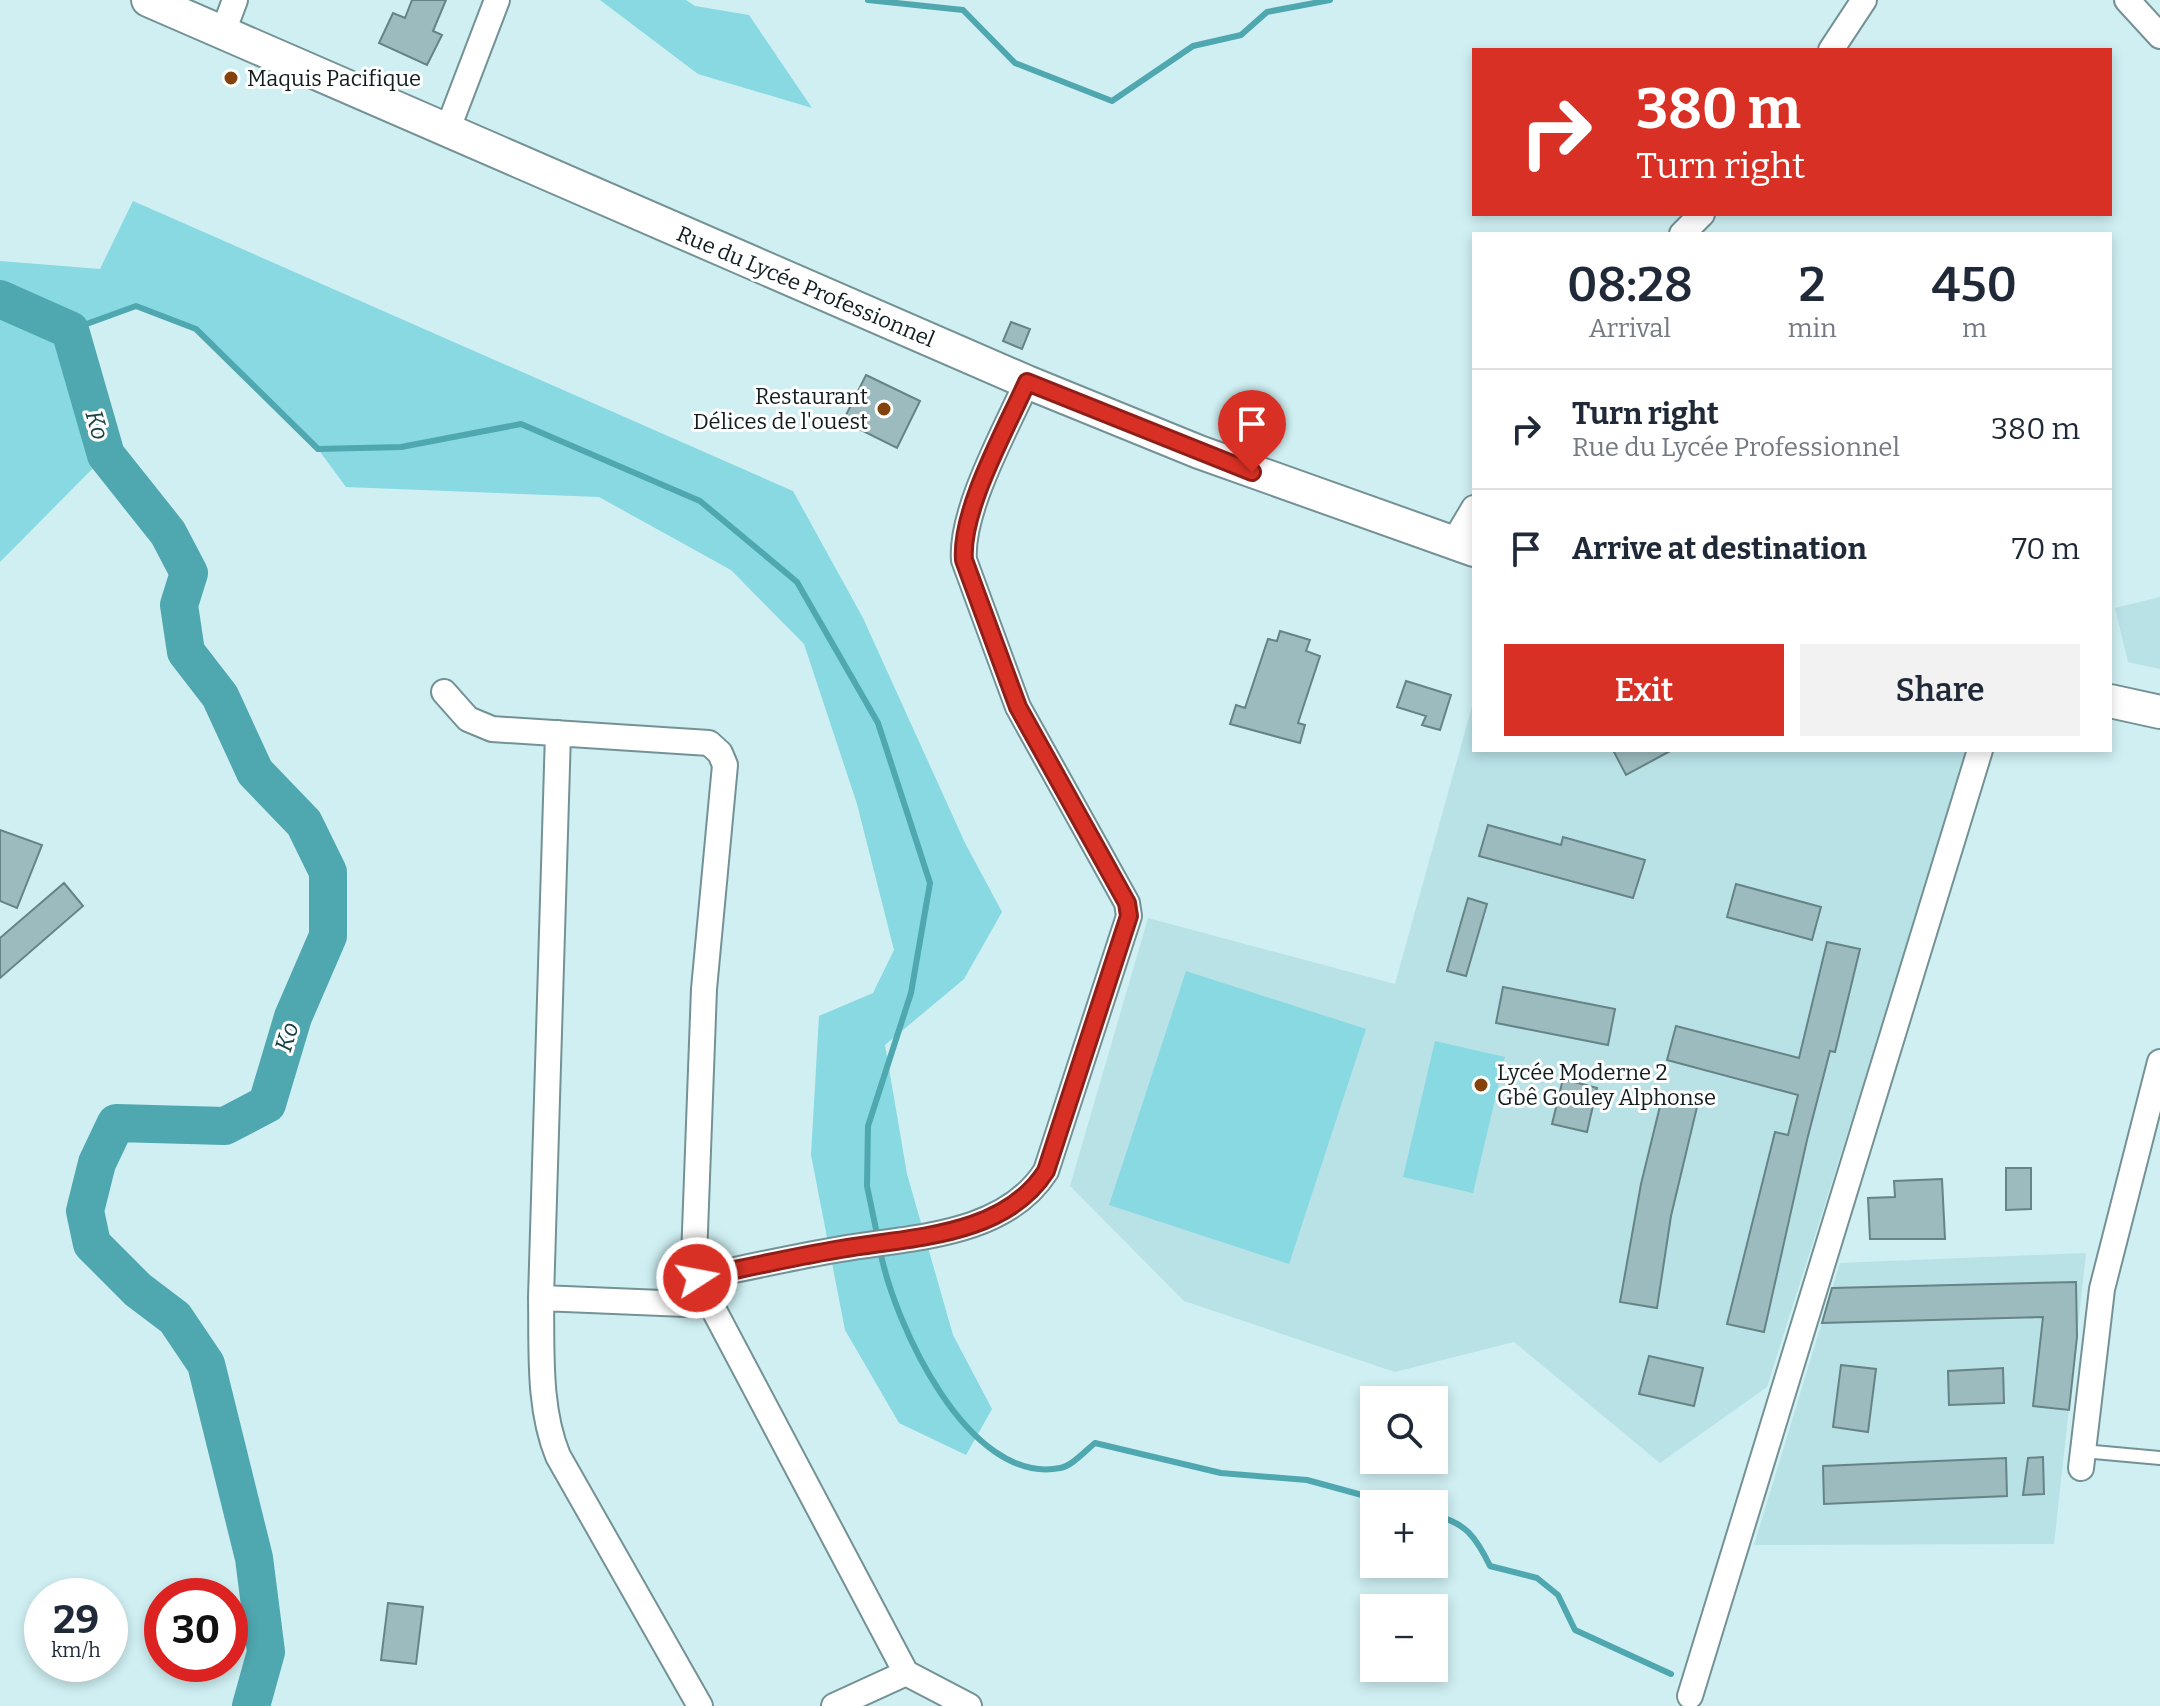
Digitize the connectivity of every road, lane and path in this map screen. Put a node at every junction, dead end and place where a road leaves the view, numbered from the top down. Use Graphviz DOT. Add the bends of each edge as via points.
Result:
graph roads {
  1 [pos="148,0"];
  2 [pos="235,0"];
  3 [pos="497,0"];
  4 [pos="1864,0"];
  5 [pos="2127,0"];
  6 [pos="223,32"];
  7 [pos="2160,36"];
  8 [pos="1832,48"];
  9 [pos="447,131"];
  10 [pos="1700,216"];
  11 [pos="1684,232"];
  12 [pos="1027,382"];
  13 [pos="1472,515"];
  14 [pos="1463,548"];
  15 [pos="444,692"];
  16 [pos="2112,701"];
  17 [pos="2160,712"];
  18 [pos="558,733"];
  19 [pos="1979,752"];
  20 [pos="2160,1062"];
  21 [pos="697,1278"];
  22 [pos="541,1298"];
  23 [pos="710,1305"];
  24 [pos="2160,1458"];
  25 [pos="2082,1459"];
  26 [pos="906,1673"];
  27 [pos="1690,1696"];
  28 [pos="700,1706"];
  29 [pos="834,1706"];
  30 [pos="969,1706"];
  1 -- 6 [label="main road, Rue du Lycée Professionnel"];
  2 -- 6 [label="street"];
  3 -- 9 [label="street"];
  4 -- 8 [label="street"];
  5 -- 7 [label="street"];
  6 -- 9 [label="main road, Rue du Lycée Professionnel"];
  9 -- 12 [label="main road, Rue du Lycée Professionnel"];
  10 -- 11 [label="street"];
  12 -- 14 [label="main road, Rue du Lycée Professionnel" via="1199,452"];
  12 -- 21 [label="street" via="972,509 962,539 964,560 1018,707 1127,903 1129,916 1046,1171 1016,1202 979,1222"];
  13 -- 14 [label="street"];
  15 -- 18 [label="street" via="478,725"];
  16 -- 17 [label="main road"];
  18 -- 21 [label="street" via="709,743 725,765 704,989"];
  18 -- 22 [label="street"];
  19 -- 27 [label="street"];
  20 -- 25 [label="street" via="2102,1289"];
  21 -- 23 [label="street"];
  22 -- 23 [label="street"];
  22 -- 28 [label="street" via="549,1433"];
  23 -- 26 [label="street"];
  24 -- 25 [label="lane"];
  26 -- 29 [label="street"];
  26 -- 30 [label="street"];
}
